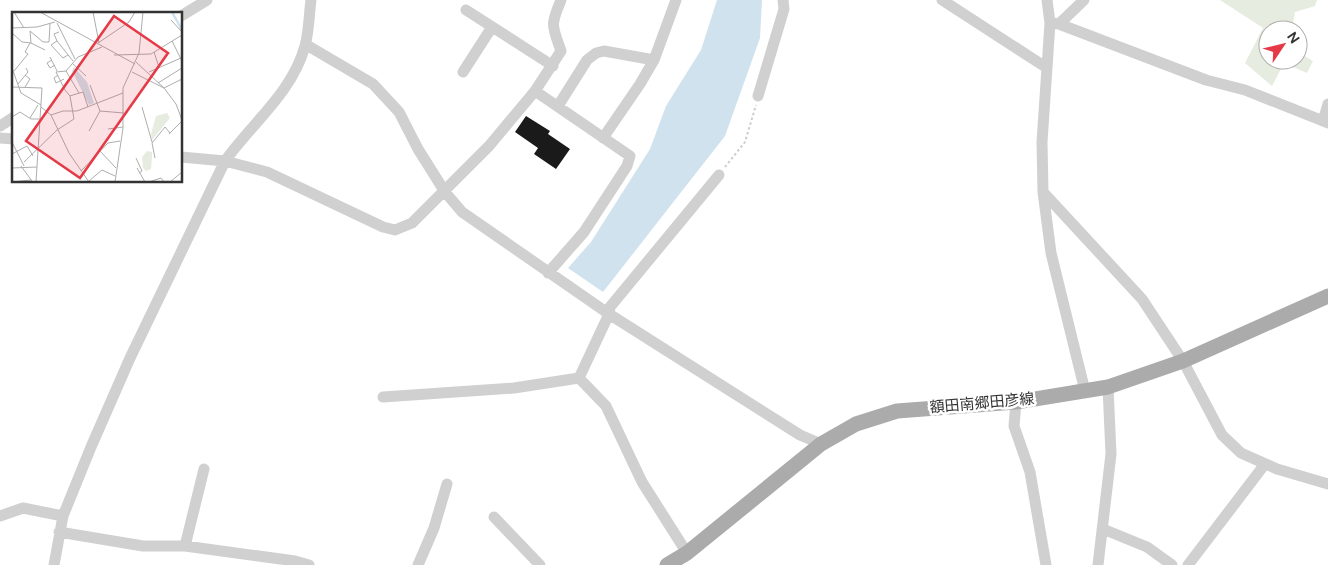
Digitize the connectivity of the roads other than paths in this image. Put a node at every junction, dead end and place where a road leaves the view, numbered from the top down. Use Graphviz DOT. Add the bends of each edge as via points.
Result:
graph roads {
  1 [pos="207,0"];
  2 [pos="311,0"];
  3 [pos="562,0"];
  4 [pos="676,0"];
  5 [pos="783,0"];
  6 [pos="942,0"];
  7 [pos="1047,0"];
  8 [pos="1084,0"];
  9 [pos="466,10"];
  10 [pos="182,15"];
  11 [pos="1055,24"];
  12 [pos="492,27"];
  13 [pos="305,46"];
  14 [pos="654,60"];
  15 [pos="553,66"];
  16 [pos="1047,68"];
  17 [pos="463,72"];
  18 [pos="535,91"];
  19 [pos="758,96"];
  20 [pos="1328,104"];
  21 [pos="558,106"];
  22 [pos="12,118"];
  23 [pos="1325,122"];
  24 [pos="0,126"];
  25 [pos="603,138"];
  26 [pos="182,157"];
  27 [pos="225,161"];
  28 [pos="719,175"];
  29 [pos="445,192"];
  30 [pos="1044,192"];
  31 [pos="548,273"];
  32 [pos="1328,296"];
  33 [pos="609,314"];
  34 [pos="1183,361"];
  35 [pos="579,378"];
  36 [pos="1108,387"];
  37 [pos="1085,391"];
  38 [pos="383,397"];
  39 [pos="1016,402"];
  40 [pos="820,444"];
  41 [pos="1265,464"];
  42 [pos="204,469"];
  43 [pos="447,484"];
  44 [pos="1328,484"];
  45 [pos="0,516"];
  46 [pos="63,516"];
  47 [pos="494,517"];
  48 [pos="1103,529"];
  49 [pos="59,532"];
  50 [pos="185,546"];
  51 [pos="687,553"];
  52 [pos="294,563"];
  53 [pos="54,565"];
  54 [pos="309,565"];
  55 [pos="418,565"];
  56 [pos="540,565"];
  57 [pos="667,565"];
  58 [pos="1046,565"];
  59 [pos="1098,565"];
  60 [pos="1172,565"];
  61 [pos="1188,565"];
  1 -- 10 [label="street"];
  2 -- 13 [label="street"];
  3 -- 15 [label="street" via="552,27 562,51"];
  4 -- 14 [label="street"];
  5 -- 19 [label="street" via="784,8"];
  6 -- 16 [label="street"];
  7 -- 11 [label="street"];
  8 -- 11 [label="street"];
  9 -- 12 [label="street"];
  11 -- 16 [label="street"];
  11 -- 23 [label="street" via="1206,80 1245,90"];
  12 -- 15 [label="street"];
  12 -- 17 [label="street"];
  13 -- 27 [label="street" via="282,94"];
  13 -- 29 [label="street" via="373,84 399,112"];
  14 -- 21 [label="street" via="604,51 596,53 587,60"];
  14 -- 25 [label="street"];
  15 -- 18 [label="street"];
  16 -- 30 [label="street" via="1042,142"];
  18 -- 21 [label="street"];
  18 -- 29 [label="street" via="490,146"];
  20 -- 23 [label="street"];
  21 -- 25 [label="street"];
  22 -- 24 [label="street"];
  25 -- 31 [label="street" via="630,156 627,166 584,232"];
  26 -- 27 [label="street"];
  27 -- 29 [label="street" via="267,172 395,230 412,223"];
  27 -- 46 [label="street" via="130,358"];
  28 -- 33 [label="street" via="610,307"];
  29 -- 31 [label="street" via="462,212"];
  30 -- 34 [label="street" via="1142,299"];
  30 -- 37 [label="street" via="1051,253"];
  31 -- 33 [label="street"];
  32 -- 34 [label="main road, 額田南郷田彦線"];
  33 -- 35 [label="street"];
  33 -- 40 [label="street" via="800,435"];
  34 -- 36 [label="main road, 額田南郷田彦線"];
  34 -- 41 [label="street" via="1222,435 1241,453"];
  35 -- 38 [label="street" via="514,388"];
  35 -- 51 [label="street" via="606,406 642,482"];
  36 -- 37 [label="main road, 額田南郷田彦線"];
  36 -- 48 [label="street" via="1111,454"];
  37 -- 39 [label="main road, 額田南郷田彦線"];
  39 -- 40 [label="main road, 額田南郷田彦線" via="897,411 856,424"];
  39 -- 58 [label="street" via="1014,426 1030,472"];
  40 -- 51 [label="main road, 額田南郷田彦線"];
  41 -- 44 [label="street"];
  41 -- 61 [label="street"];
  42 -- 50 [label="street"];
  43 -- 55 [label="street" via="434,528"];
  45 -- 46 [label="street" via="23,508"];
  46 -- 49 [label="street"];
  47 -- 56 [label="street"];
  48 -- 59 [label="street"];
  48 -- 60 [label="street" via="1147,547"];
  49 -- 50 [label="street" via="143,546"];
  49 -- 53 [label="street"];
  50 -- 52 [label="street"];
  51 -- 57 [label="main road, 額田南郷田彦線"];
  52 -- 54 [label="street"];
}
